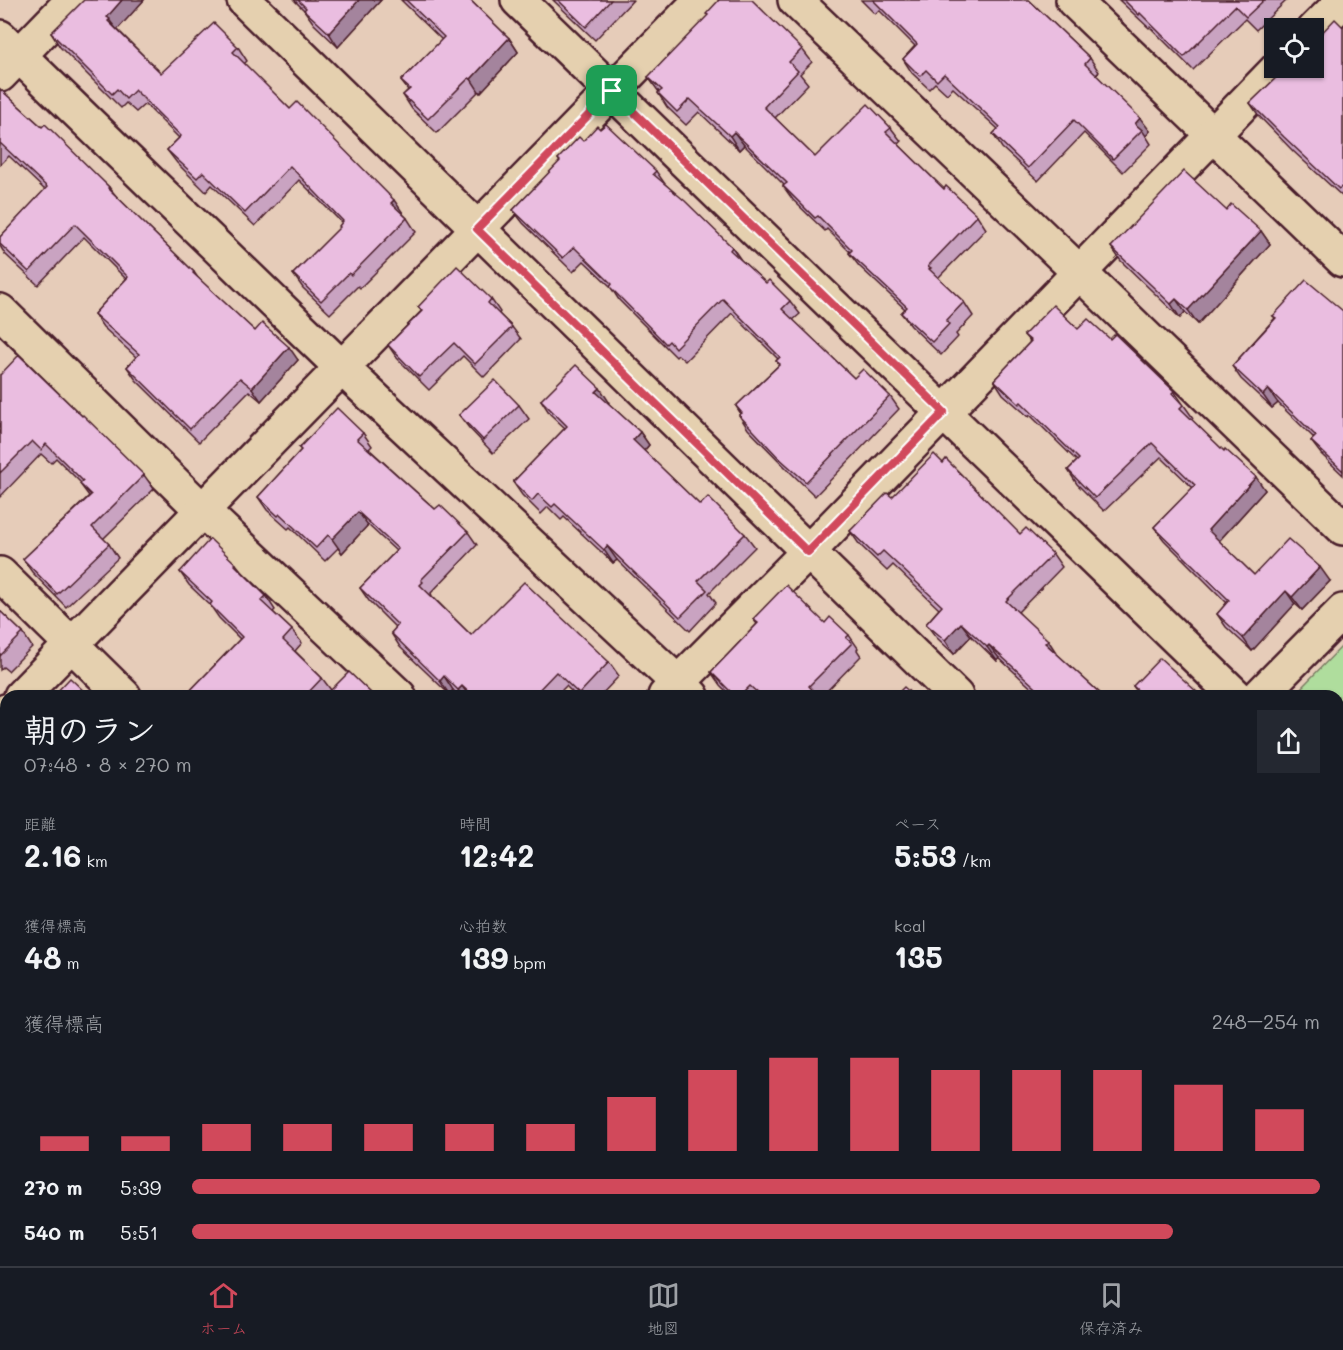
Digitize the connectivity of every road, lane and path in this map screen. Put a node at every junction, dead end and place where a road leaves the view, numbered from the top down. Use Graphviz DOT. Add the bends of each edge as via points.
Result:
graph roads {
  1 [pos="73,0"];
  2 [pos="244,0"];
  3 [pos="518,0"];
  4 [pos="701,0"];
  5 [pos="795,0"];
  6 [pos="1073,0"];
  7 [pos="1343,1"];
  8 [pos="1324,20"];
  9 [pos="6,56"];
  10 [pos="1268,78"];
  11 [pos="612,91"];
  12 [pos="1213,134"];
  13 [pos="477,229"];
  14 [pos="1343,260"];
  15 [pos="1079,272"];
  16 [pos="0,311"];
  17 [pos="342,368"];
  18 [pos="944,412"];
  19 [pos="202,510"];
  20 [pos="1343,528"];
  21 [pos="808,552"];
  22 [pos="0,574"];
  23 [pos="1343,611"];
  24 [pos="71,645"];
  25 [pos="27,690"];
  26 [pos="118,690"];
  27 [pos="393,690"];
  28 [pos="678,690"];
  29 [pos="680,690"];
  30 [pos="950,690"];
  31 [pos="1230,690"];
  32 [pos="1265,690"];
  1 -- 9 [label="street"];
  2 -- 13 [label="street"];
  3 -- 11 [label="street"];
  4 -- 11 [label="street"];
  5 -- 15 [label="street"];
  6 -- 12 [label="street"];
  7 -- 8 [label="street"];
  9 -- 17 [label="street"];
  10 -- 12 [label="street"];
  11 -- 13 [label="street"];
  11 -- 18 [label="street"];
  12 -- 14 [label="street"];
  12 -- 15 [label="street"];
  13 -- 17 [label="street"];
  13 -- 21 [label="street"];
  15 -- 18 [label="street"];
  15 -- 20 [label="street"];
  16 -- 19 [label="street"];
  17 -- 19 [label="street"];
  17 -- 28 [label="street"];
  18 -- 21 [label="street"];
  18 -- 31 [label="street"];
  19 -- 24 [label="street"];
  19 -- 27 [label="street"];
  21 -- 29 [label="street"];
  21 -- 30 [label="street"];
  22 -- 24 [label="street"];
  23 -- 32 [label="street"];
  24 -- 25 [label="street"];
  24 -- 26 [label="street"];
}
